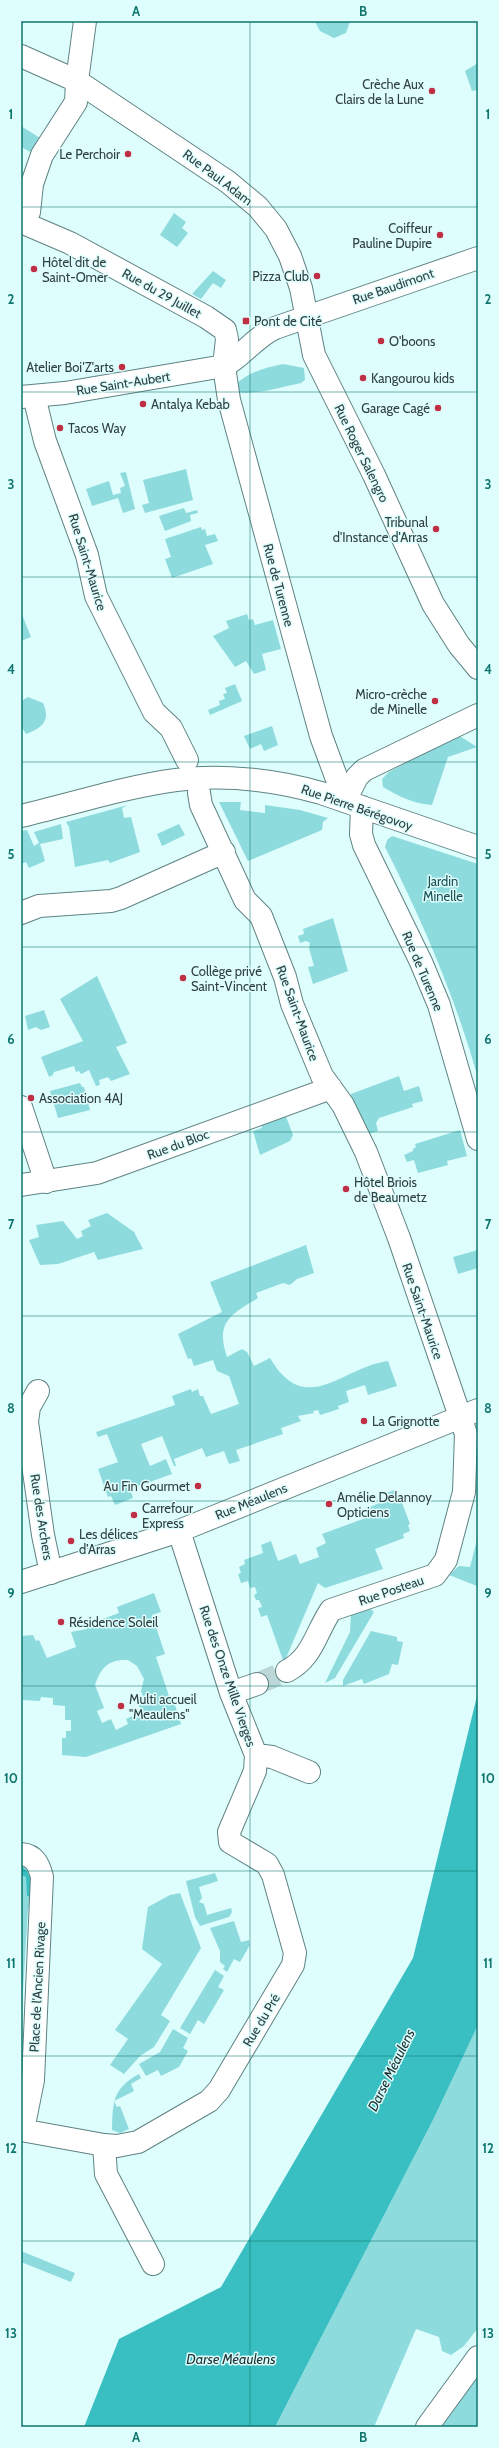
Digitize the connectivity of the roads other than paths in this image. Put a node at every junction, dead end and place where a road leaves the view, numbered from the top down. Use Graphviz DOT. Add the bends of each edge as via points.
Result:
graph roads {
  1 [pos="85,21"];
  2 [pos="21,56"];
  3 [pos="77,81"];
  4 [pos="22,222"];
  5 [pos="478,258"];
  6 [pos="307,315"];
  7 [pos="224,366"];
  8 [pos="28,396"];
  9 [pos="478,668"];
  10 [pos="478,715"];
  11 [pos="187,760"];
  12 [pos="199,793"];
  13 [pos="353,804"];
  14 [pos="21,816"];
  15 [pos="478,847"];
  16 [pos="224,852"];
  17 [pos="21,913"];
  18 [pos="331,1088"];
  19 [pos="21,1107"];
  20 [pos="478,1139"];
  21 [pos="46,1182"];
  22 [pos="21,1186"];
  23 [pos="38,1390"];
  24 [pos="470,1413"];
  25 [pos="179,1531"];
  26 [pos="51,1573"];
  27 [pos="21,1582"];
  28 [pos="287,1671"];
  29 [pos="257,1684"];
  30 [pos="231,1693"];
  31 [pos="256,1755"];
  32 [pos="309,1772"];
  33 [pos="230,1842"];
  34 [pos="21,1854"];
  35 [pos="22,2130"];
  36 [pos="104,2145"];
  37 [pos="153,2264"];
  38 [pos="478,2357"];
  39 [pos="427,2427"];
  1 -- 3 [label="street"];
  2 -- 3 [label="street, Rue Paul Adam"];
  3 -- 4 [label="street" via="76,102 42,155 32,184 29,212"];
  3 -- 6 [label="street, Rue Paul Adam" via="211,169 258,207 276,229 290,256"];
  4 -- 7 [label="street, Rue du 29 Juillet" via="70,243 220,325 227,334"];
  5 -- 6 [label="street, Rue Baudimont"];
  6 -- 7 [label="street, Rue Baudimont" via="265,333 235,360"];
  6 -- 9 [label="street, Rue Roger Salengro" via="314,355 374,475 433,604 458,645"];
  7 -- 8 [label="street, Rue Saint-Aubert"];
  7 -- 13 [label="street, Rue de Turenne" via="229,400 321,736"];
  8 -- 11 [label="street, Rue Saint-Maurice" via="87,555 96,596 154,712 171,728"];
  10 -- 13 [label="street" via="364,770 357,777"];
  12 -- 16 [label="street, Rue Saint-Maurice" via="201,805"];
  13 -- 14 [label="street, Rue Pierre Bérégovoy" via="295,786 206,778 141,786"];
  13 -- 15 [label="street, Rue Pierre Bérégovoy"];
  13 -- 20 [label="street, Rue de Turenne" via="364,845 439,1005"];
  16 -- 17 [label="street" via="121,898 111,901 39,906"];
  16 -- 18 [label="street, Rue Saint-Maurice" via="245,900 261,916 285,977 295,1011 322,1076"];
  18 -- 21 [label="street, Rue du Bloc" via="97,1173"];
  18 -- 24 [label="street, Rue Saint-Maurice" via="343,1105 366,1152 399,1238 425,1320"];
  19 -- 21 [label="street"];
  21 -- 22 [label="street, Rue du Bloc"];
  23 -- 26 [label="street, Rue des Archers" via="28,1407 27,1422"];
  24 -- 25 [label="street, Rue Méaulens"];
  24 -- 28 [label="street, Rue Posteau" via="466,1434 464,1492 446,1560 434,1575 331,1610 308,1656"];
  25 -- 26 [label="street, Rue Méaulens"];
  25 -- 30 [label="street, Rue des Onze Mille Vierges"];
  26 -- 27 [label="street, Rue Méaulens"];
  29 -- 30 [label="street"];
  30 -- 31 [label="street, Rue des Onze Mille Vierges"];
  31 -- 32 [label="street" via="272,1757"];
  31 -- 33 [label="street, Rue des Onze Mille Vierges" via="255,1771 229,1832"];
  33 -- 36 [label="street, Rue du Pré" via="267,1864 273,1875 295,1953 294,1965 219,2090 209,2101 138,2142 117,2146"];
  34 -- 35 [label="street, Place de l'Ancien Rivage" via="34,1859 39,1865 42,1877 33,2080"];
  35 -- 36 [label="street, Rue du Pré"];
  36 -- 37 [label="street" via="106,2174"];
  38 -- 39 [label="street"];
}
